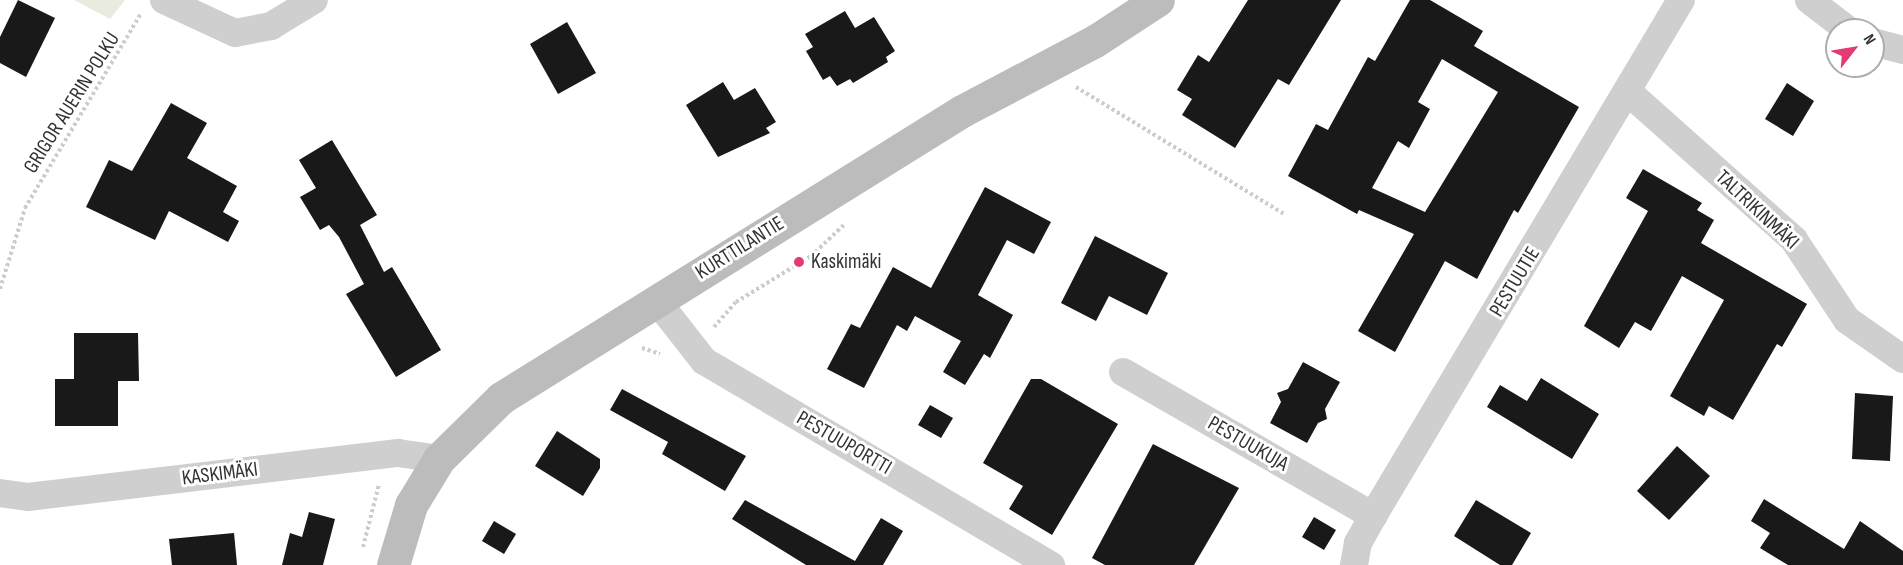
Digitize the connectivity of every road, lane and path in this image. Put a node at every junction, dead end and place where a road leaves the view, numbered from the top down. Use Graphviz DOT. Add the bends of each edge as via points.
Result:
graph roads {
  1 [pos="314,0"];
  2 [pos="1158,0"];
  3 [pos="1681,0"];
  4 [pos="1809,0"];
  5 [pos="153,5"];
  6 [pos="1832,18"];
  7 [pos="1885,45"];
  8 [pos="1903,50"];
  9 [pos="1043,67"];
  10 [pos="1627,91"];
  11 [pos="1286,215"];
  12 [pos="0,289"];
  13 [pos="657,301"];
  14 [pos="1903,359"];
  15 [pos="1123,372"];
  16 [pos="439,459"];
  17 [pos="382,474"];
  18 [pos="0,493"];
  19 [pos="1373,516"];
  20 [pos="361,555"];
  21 [pos="393,565"];
  22 [pos="1051,565"];
  23 [pos="1354,565"];
  1 -- 5 [label="street" via="272,26 235,33"];
  2 -- 9 [label="street, KURTTILANTIE" via="1095,42"];
  3 -- 10 [label="street, PESTUUTIE"];
  4 -- 6 [label="street"];
  5 -- 12 [label="path, GRIGOR AUERIN POLKU" via="25,208"];
  7 -- 8 [label="street"];
  9 -- 11 [label="path"];
  9 -- 13 [label="street, KURTTILANTIE" via="952,117"];
  10 -- 14 [label="street, TALTRIKINMÄKI" via="1794,240 1847,320"];
  10 -- 19 [label="street, PESTUUTIE"];
  13 -- 16 [label="street, KURTTILANTIE" via="501,398"];
  13 -- 22 [label="street, PESTUUPORTTI" via="704,361"];
  15 -- 19 [label="street, PESTUUKUJA"];
  16 -- 18 [label="street, KASKIMÄKI" via="398,453 28,497"];
  16 -- 21 [label="street, KURTTILANTIE" via="411,505"];
  17 -- 20 [label="path"];
  19 -- 23 [label="street, PESTUUTIE" via="1358,543"];
}
